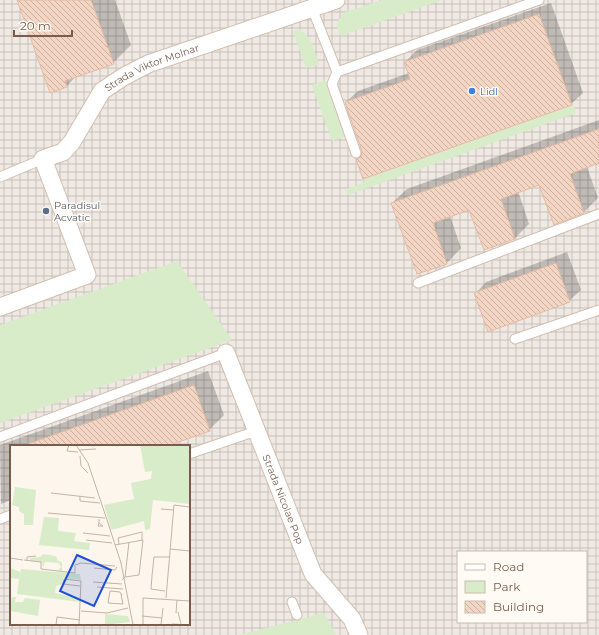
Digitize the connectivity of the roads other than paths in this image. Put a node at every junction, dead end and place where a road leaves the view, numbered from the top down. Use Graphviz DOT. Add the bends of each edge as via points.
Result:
graph roads {
  1 [pos="336,0"];
  2 [pos="539,0"];
  3 [pos="312,8"];
  4 [pos="337,72"];
  5 [pos="356,153"];
  6 [pos="43,159"];
  7 [pos="0,176"];
  8 [pos="599,214"];
  9 [pos="418,283"];
  10 [pos="0,307"];
  11 [pos="599,310"];
  12 [pos="515,339"];
  13 [pos="226,353"];
  14 [pos="257,434"];
  15 [pos="0,437"];
  16 [pos="235,446"];
  17 [pos="190,454"];
  18 [pos="10,515"];
  19 [pos="0,519"];
  20 [pos="292,602"];
  21 [pos="297,615"];
  22 [pos="359,635"];
  1 -- 3 [label="street, Strada Viktor Molnar"];
  2 -- 4 [label="lane"];
  3 -- 4 [label="lane"];
  3 -- 6 [label="street, Strada Viktor Molnar" via="148,64 123,78 102,91 72,142 63,152"];
  4 -- 5 [label="lane" via="332,84"];
  6 -- 7 [label="lane"];
  6 -- 10 [label="street" via="87,275"];
  8 -- 9 [label="lane"];
  11 -- 12 [label="lane"];
  13 -- 14 [label="street, Strada Nicolae Pop"];
  13 -- 15 [label="lane"];
  14 -- 16 [label="lane"];
  14 -- 17 [label="lane"];
  14 -- 22 [label="street, Strada Nicolae Pop" via="313,574 352,619"];
  18 -- 19 [label="lane"];
  20 -- 21 [label="lane"];
}
